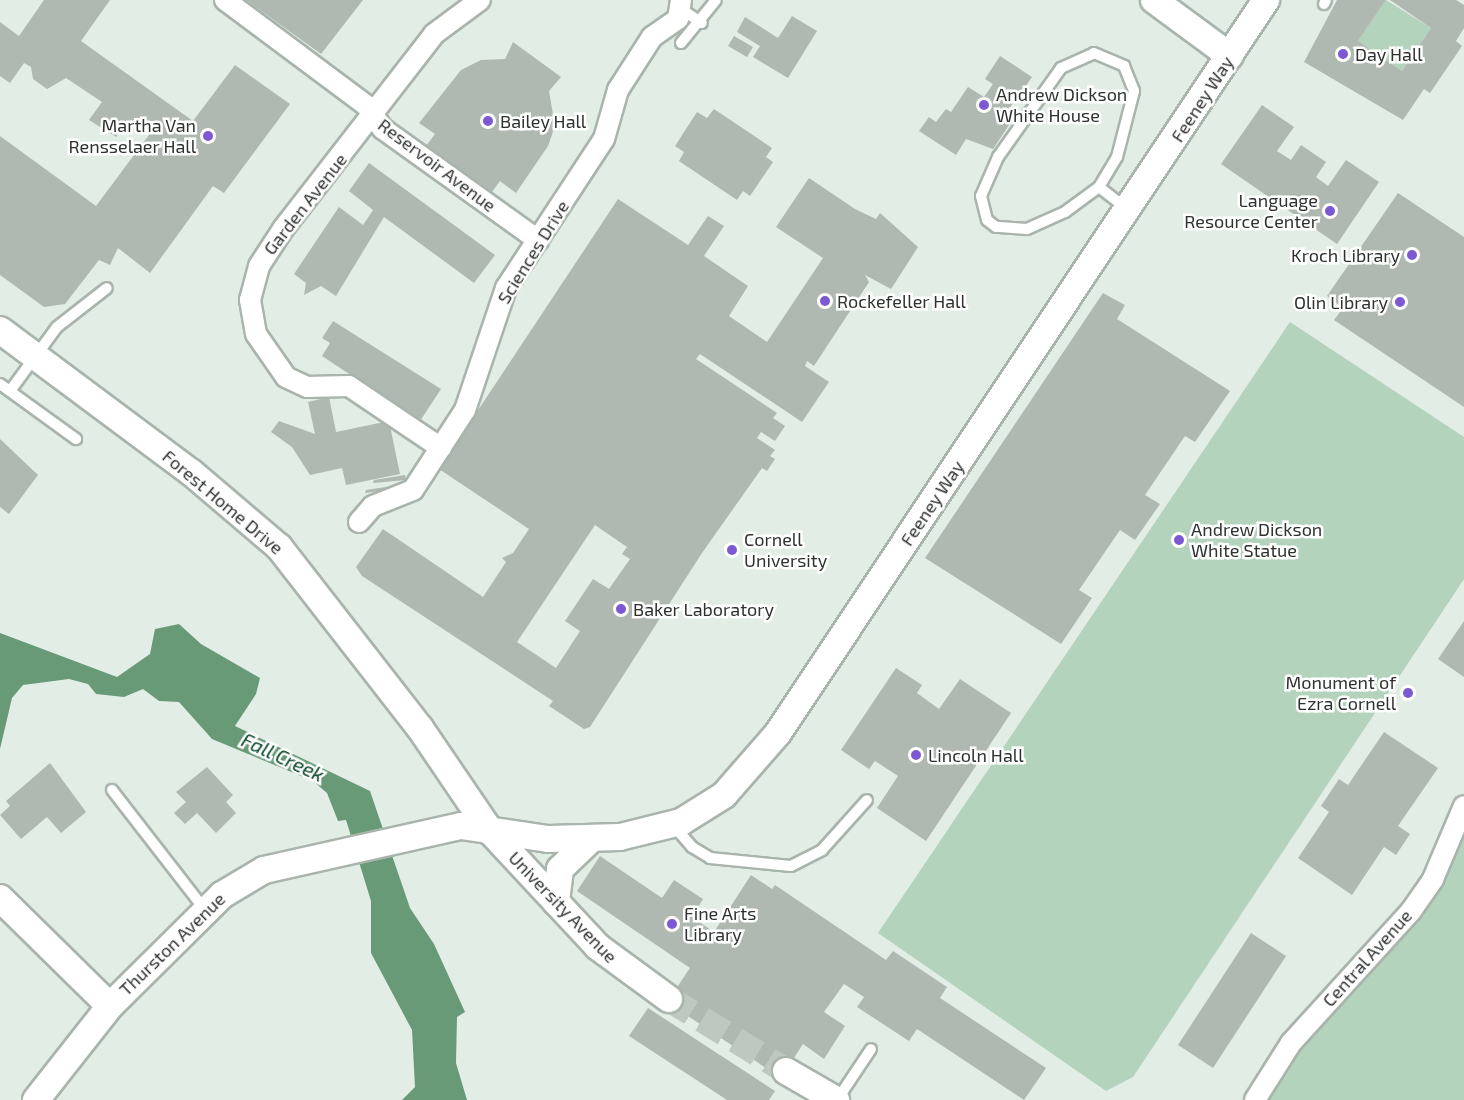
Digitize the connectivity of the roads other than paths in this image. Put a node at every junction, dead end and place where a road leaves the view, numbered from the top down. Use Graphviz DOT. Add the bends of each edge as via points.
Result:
graph roads {
  1 [pos="225,0"];
  2 [pos="480,0"];
  3 [pos="716,0"];
  4 [pos="1154,0"];
  5 [pos="1266,0"];
  6 [pos="681,4"];
  7 [pos="702,22"];
  8 [pos="681,43"];
  9 [pos="1230,56"];
  10 [pos="373,117"];
  11 [pos="1099,187"];
  12 [pos="1128,210"];
  13 [pos="538,240"];
  14 [pos="107,288"];
  15 [pos="0,330"];
  16 [pos="35,357"];
  17 [pos="0,384"];
  18 [pos="10,391"];
  19 [pos="76,439"];
  20 [pos="441,448"];
  21 [pos="359,522"];
  22 [pos="112,790"];
  23 [pos="867,800"];
  24 [pos="1464,806"];
  25 [pos="672,825"];
  26 [pos="490,831"];
  27 [pos="590,840"];
  28 [pos="0,898"];
  29 [pos="556,902"];
  30 [pos="205,910"];
  31 [pos="669,999"];
  32 [pos="110,1006"];
  33 [pos="871,1049"];
  34 [pos="786,1071"];
  35 [pos="36,1100"];
  36 [pos="836,1100"];
  37 [pos="1255,1100"];
  1 -- 10 [label="street, Reservoir Avenue" via="366,105"];
  2 -- 10 [label="street, Garden Avenue" via="434,34"];
  3 -- 7 [label="lane"];
  4 -- 9 [label="street"];
  5 -- 9 [label="street, Feeney Way"];
  6 -- 7 [label="lane"];
  6 -- 13 [label="street, Sciences Drive" via="633,66 615,97 604,139"];
  7 -- 8 [label="lane"];
  9 -- 12 [label="street, Feeney Way"];
  10 -- 13 [label="street, Reservoir Avenue"];
  10 -- 20 [label="street, Garden Avenue" via="264,256 253,279 251,319 263,349 286,377 307,387 349,386"];
  11 -- 11 [label="lane" via="1128,130 1134,91 1124,66 1094,53 1061,68 1028,109 987,180 982,207 996,227 1027,229 1065,212"];
  11 -- 12 [label="lane"];
  12 -- 25 [label="street, Feeney Way" via="778,733 723,795"];
  13 -- 20 [label="street, Sciences Drive" via="499,303 467,405"];
  14 -- 16 [label="lane" via="57,327"];
  15 -- 16 [label="street, Forest Home Drive"];
  16 -- 18 [label="lane"];
  16 -- 26 [label="street, Forest Home Drive" via="192,473 279,547 420,728"];
  17 -- 18 [label="lane"];
  18 -- 19 [label="lane"];
  20 -- 21 [label="street, Sciences Drive" via="413,490 373,506"];
  22 -- 30 [label="lane"];
  23 -- 25 [label="lane" via="822,850 791,866 710,858 692,847"];
  24 -- 37 [label="street, Central Avenue" via="1433,879 1411,911 1291,1043"];
  25 -- 27 [label="street, Feeney Way"];
  26 -- 27 [label="street, Feeney Way"];
  26 -- 29 [label="street, University Avenue"];
  26 -- 30 [label="street, Thurston Avenue" via="460,826 264,870 232,886"];
  27 -- 29 [label="street" via="560,869"];
  28 -- 32 [label="street"];
  29 -- 31 [label="street, University Avenue" via="612,961"];
  30 -- 32 [label="street, Thurston Avenue"];
  32 -- 35 [label="street, Thurston Avenue"];
  33 -- 36 [label="lane"];
  34 -- 36 [label="street"];
}
